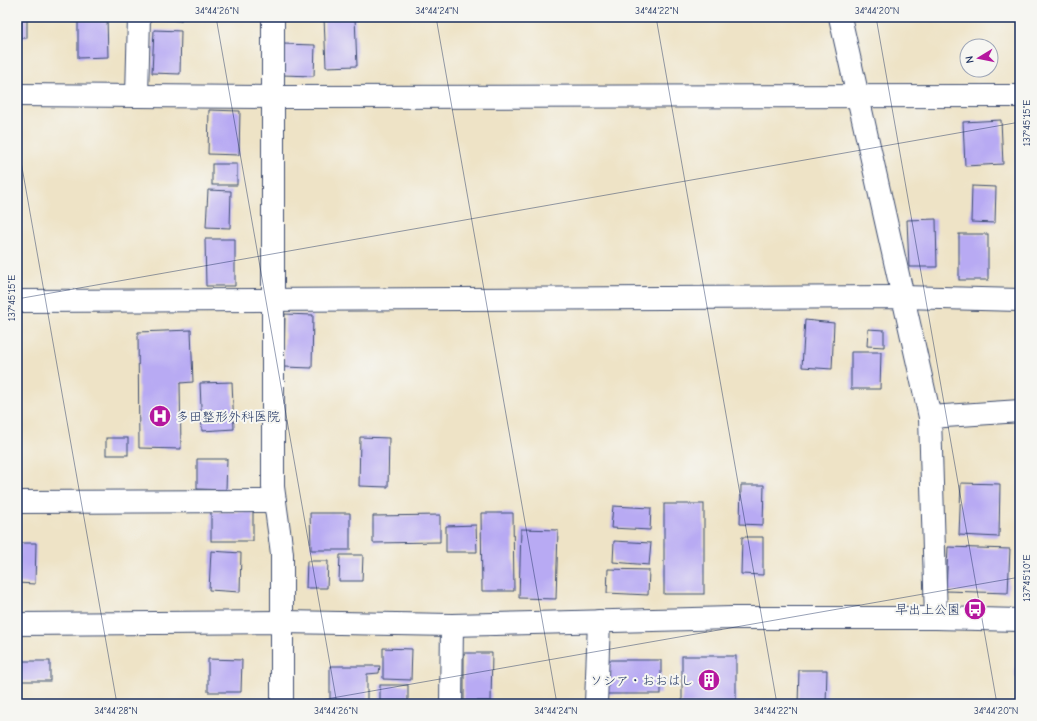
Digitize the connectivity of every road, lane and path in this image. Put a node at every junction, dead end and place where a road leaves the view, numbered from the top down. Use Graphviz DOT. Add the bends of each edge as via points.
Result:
graph roads {
  1 [pos="139,17"];
  2 [pos="273,17"];
  3 [pos="840,17"];
  4 [pos="17,95"];
  5 [pos="857,95"];
  6 [pos="137,96"];
  7 [pos="1020,96"];
  8 [pos="274,97"];
  9 [pos="902,297"];
  10 [pos="1020,300"];
  11 [pos="17,301"];
  12 [pos="273,301"];
  13 [pos="1020,410"];
  14 [pos="930,417"];
  15 [pos="275,501"];
  16 [pos="17,502"];
  17 [pos="936,618"];
  18 [pos="1020,620"];
  19 [pos="599,621"];
  20 [pos="283,622"];
  21 [pos="17,624"];
  22 [pos="452,625"];
  23 [pos="282,704"];
  24 [pos="451,704"];
  25 [pos="596,704"];
  1 -- 6 [label="street"];
  2 -- 8 [label="street"];
  3 -- 5 [label="street"];
  4 -- 6 [label="street"];
  5 -- 7 [label="street"];
  5 -- 8 [label="street"];
  5 -- 9 [label="street"];
  6 -- 8 [label="street"];
  8 -- 12 [label="street"];
  9 -- 10 [label="street"];
  9 -- 12 [label="street" via="355,298"];
  9 -- 14 [label="street"];
  11 -- 12 [label="street"];
  12 -- 15 [label="street"];
  13 -- 14 [label="street"];
  14 -- 17 [label="street"];
  15 -- 16 [label="street"];
  15 -- 20 [label="street" via="282,554"];
  17 -- 18 [label="street"];
  17 -- 19 [label="street"];
  19 -- 22 [label="street"];
  19 -- 25 [label="street"];
  20 -- 21 [label="street"];
  20 -- 22 [label="street"];
  20 -- 23 [label="street"];
  22 -- 24 [label="street"];
}
